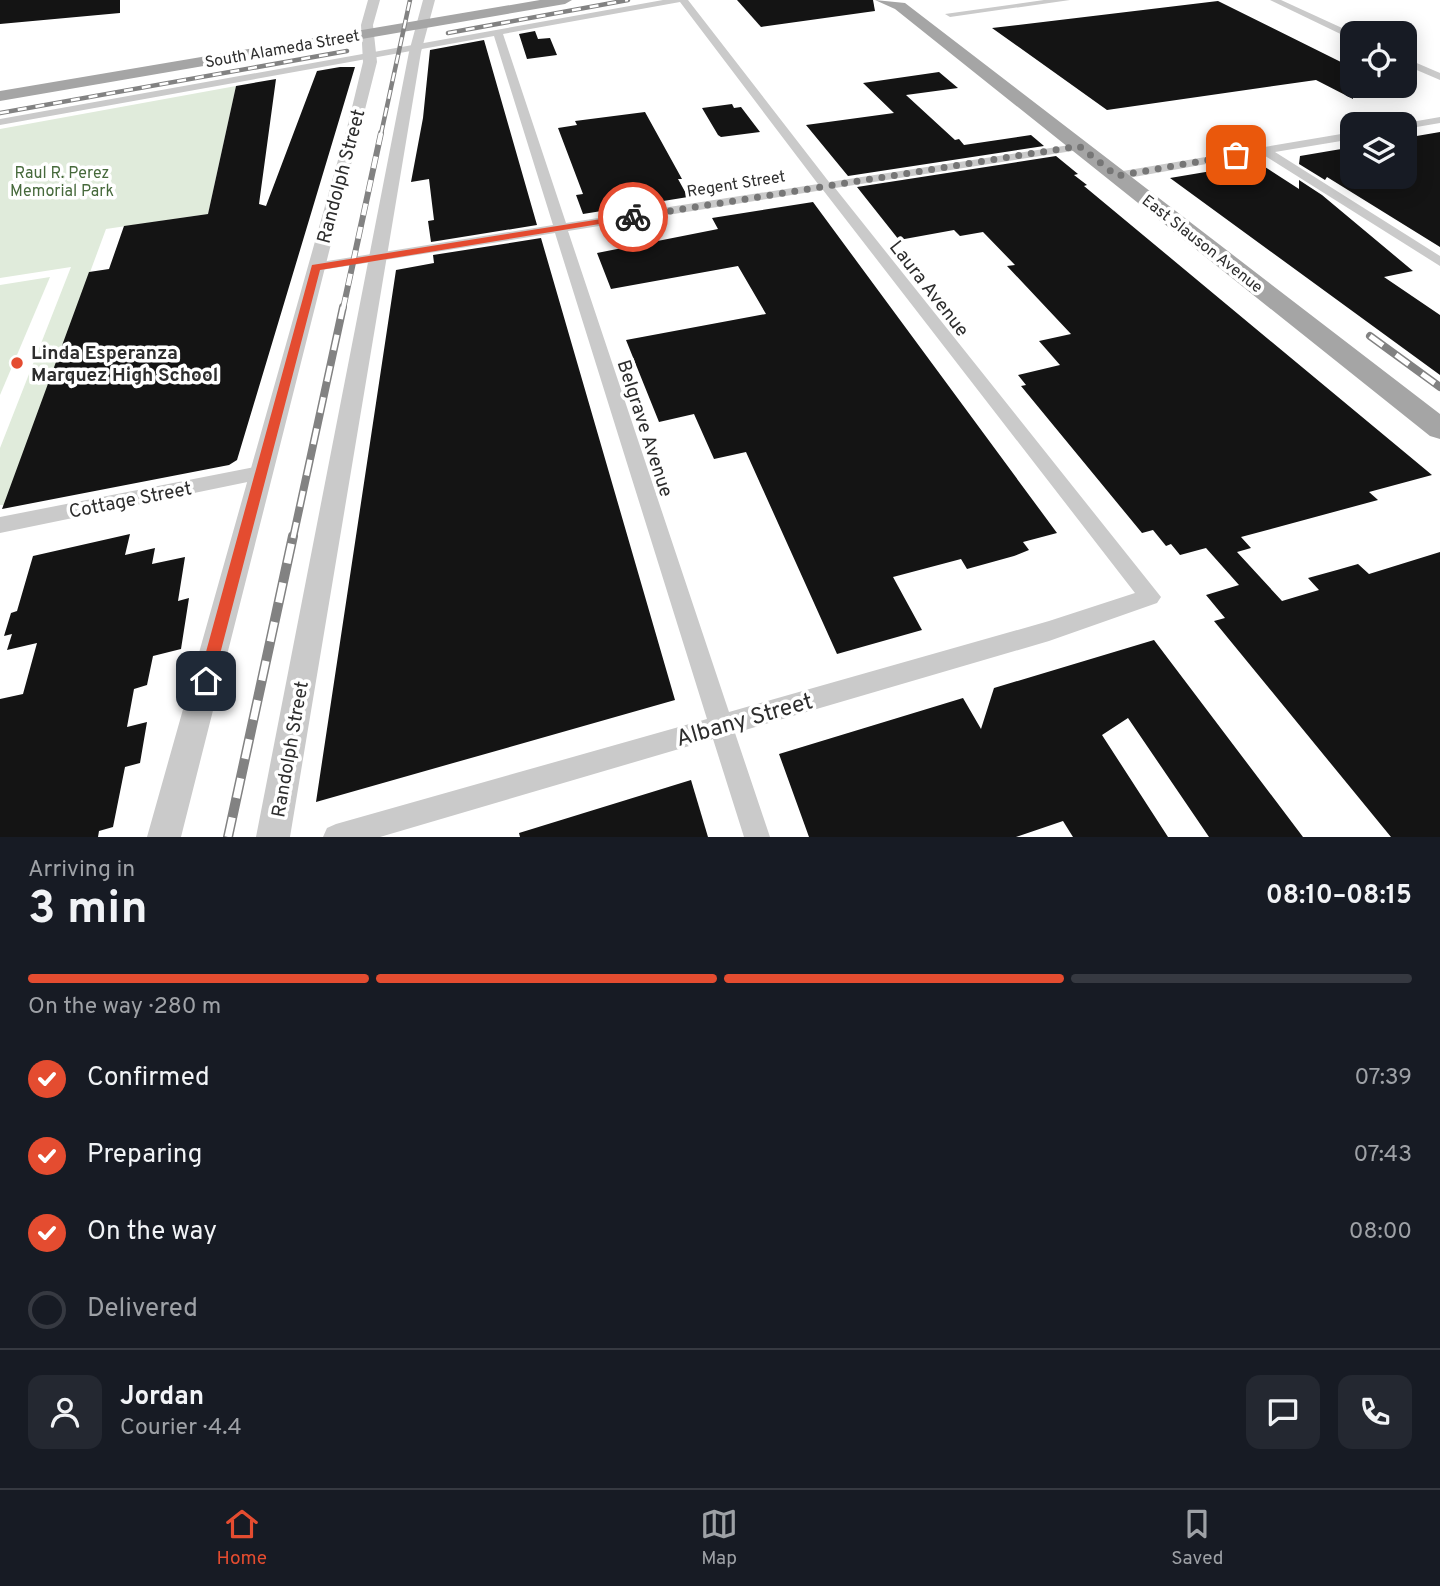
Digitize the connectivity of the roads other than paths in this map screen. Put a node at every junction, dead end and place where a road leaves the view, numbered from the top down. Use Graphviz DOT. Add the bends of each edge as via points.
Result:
graph roads {
  1 [pos="374,0"];
  2 [pos="429,0"];
  3 [pos="565,0"];
  4 [pos="680,0"];
  5 [pos="883,0"];
  6 [pos="1066,0"];
  7 [pos="1274,0"];
  8 [pos="901,3"];
  9 [pos="950,14"];
  10 [pos="497,31"];
  11 [pos="1340,31"];
  12 [pos="419,35"];
  13 [pos="368,44"];
  14 [pos="1417,66"];
  15 [pos="1440,77"];
  16 [pos="0,96"];
  17 [pos="1440,120"];
  18 [pos="0,122"];
  19 [pos="1417,124"];
  20 [pos="1340,137"];
  21 [pos="1079,146"];
  22 [pos="1263,150"];
  23 [pos="1117,176"];
  24 [pos="827,186"];
  25 [pos="559,228"];
  26 [pos="378,257"];
  27 [pos="1440,262"];
  28 [pos="316,267"];
  29 [pos="1440,429"];
  30 [pos="260,473"];
  31 [pos="0,526"];
  32 [pos="1150,597"];
  33 [pos="720,726"];
  34 [pos="164,837"];
  35 [pos="273,837"];
  36 [pos="336,837"];
  37 [pos="757,837"];
  1 -- 13 [label="street, Randolph Street"];
  2 -- 12 [label="street, Randolph Street"];
  3 -- 12 [label="main road, South Alameda Street"];
  4 -- 10 [label="street"];
  4 -- 24 [label="street, Laura Avenue"];
  5 -- 8 [label="main road, East Slauson Avenue"];
  6 -- 9 [label="street"];
  7 -- 11 [label="street"];
  8 -- 21 [label="main road, East Slauson Avenue"];
  10 -- 12 [label="street"];
  10 -- 25 [label="street, Belgrave Avenue"];
  12 -- 13 [label="main road, South Alameda Street"];
  12 -- 13 [label="street"];
  12 -- 26 [label="street, Randolph Street"];
  13 -- 16 [label="main road, South Alameda Street"];
  13 -- 18 [label="street"];
  13 -- 28 [label="street, Randolph Street" via="370,62"];
  14 -- 15 [label="street"];
  17 -- 19 [label="street"];
  20 -- 22 [label="street"];
  21 -- 23 [label="main road, East Slauson Avenue"];
  21 -- 24 [label="street, Regent Street"];
  22 -- 23 [label="street"];
  22 -- 27 [label="street"];
  23 -- 29 [label="main road, East Slauson Avenue"];
  24 -- 25 [label="street, Regent Street"];
  24 -- 32 [label="street, Laura Avenue"];
  25 -- 26 [label="street, Regent Street"];
  25 -- 33 [label="street, Belgrave Avenue"];
  26 -- 28 [label="street, Regent Street"];
  26 -- 35 [label="street, Randolph Street"];
  28 -- 30 [label="street, Randolph Street"];
  30 -- 31 [label="street, Cottage Street"];
  30 -- 34 [label="street, Randolph Street"];
  32 -- 33 [label="street, Albany Street" via="1049,631"];
  33 -- 36 [label="street, Albany Street"];
  33 -- 37 [label="street, Belgrave Avenue"];
}
